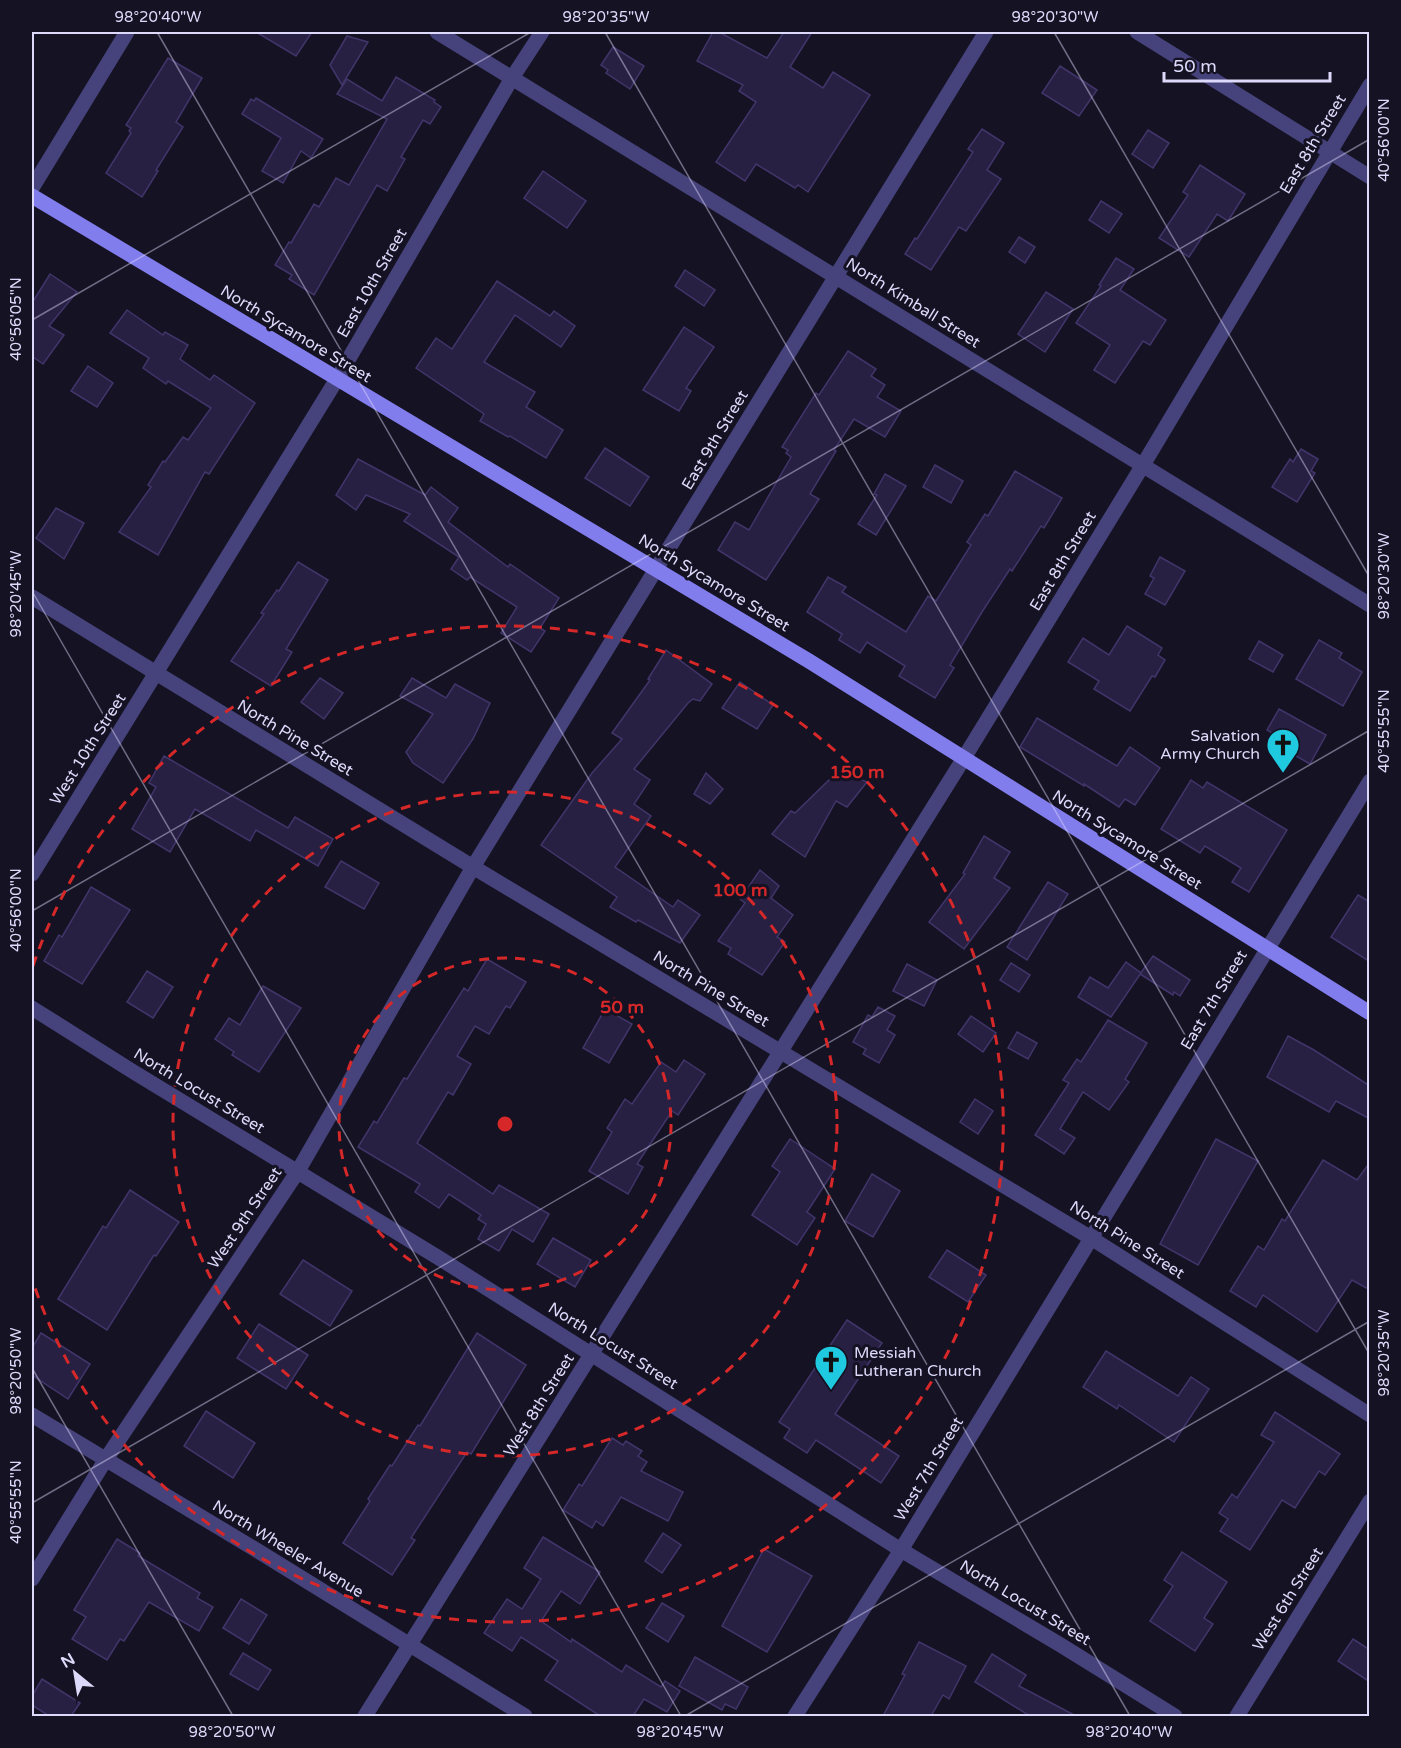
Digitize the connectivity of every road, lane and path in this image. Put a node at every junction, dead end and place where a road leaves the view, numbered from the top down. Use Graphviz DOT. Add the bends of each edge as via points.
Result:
graph roads {
  1 [pos="127,32"];
  2 [pos="437,32"];
  3 [pos="542,32"];
  4 [pos="986,32"];
  5 [pos="1137,32"];
  6 [pos="512,78"];
  7 [pos="1370,85"];
  8 [pos="1330,152"];
  9 [pos="1370,177"];
  10 [pos="32,188"];
  11 [pos="32,196"];
  12 [pos="836,277"];
  13 [pos="337,379"];
  14 [pos="1143,465"];
  15 [pos="657,570"];
  16 [pos="32,597"];
  17 [pos="1370,605"];
  18 [pos="155,673"];
  19 [pos="964,758"];
  20 [pos="1370,781"];
  21 [pos="473,867"];
  22 [pos="32,874"];
  23 [pos="1266,949"];
  24 [pos="32,1008"];
  25 [pos="1370,1013"];
  26 [pos="781,1052"];
  27 [pos="298,1171"];
  28 [pos="1090,1238"];
  29 [pos="592,1354"];
  30 [pos="32,1415"];
  31 [pos="1370,1415"];
  32 [pos="106,1459"];
  33 [pos="1370,1501"];
  34 [pos="901,1550"];
  35 [pos="32,1579"];
  36 [pos="410,1645"];
  37 [pos="365,1716"];
  38 [pos="525,1716"];
  39 [pos="795,1716"];
  40 [pos="1175,1716"];
  41 [pos="1237,1716"];
  1 -- 10 [label="street"];
  2 -- 6 [label="street, North Kimball Street"];
  3 -- 6 [label="street, East 10th Street"];
  4 -- 12 [label="street, East 9th Street"];
  5 -- 8 [label="street"];
  6 -- 12 [label="street, North Kimball Street"];
  6 -- 13 [label="street, East 10th Street"];
  7 -- 8 [label="street, East 8th Street"];
  8 -- 9 [label="street"];
  8 -- 14 [label="street, East 8th Street"];
  11 -- 13 [label="main road, North Sycamore Street"];
  12 -- 14 [label="street, North Kimball Street"];
  12 -- 15 [label="street, East 9th Street"];
  13 -- 15 [label="main road, North Sycamore Street"];
  13 -- 18 [label="street, East 10th Street"];
  14 -- 17 [label="street, North Kimball Street"];
  14 -- 19 [label="street, East 8th Street"];
  15 -- 19 [label="main road, North Sycamore Street"];
  15 -- 21 [label="street, East 9th Street"];
  16 -- 18 [label="street, North Pine Street"];
  18 -- 21 [label="street, North Pine Street"];
  18 -- 22 [label="street, West 10th Street"];
  19 -- 23 [label="main road, North Sycamore Street"];
  19 -- 26 [label="street, East 8th Street"];
  20 -- 23 [label="street, East 7th Street"];
  21 -- 26 [label="street, North Pine Street"];
  21 -- 27 [label="street, West 9th Street"];
  23 -- 25 [label="main road, North Sycamore Street"];
  23 -- 28 [label="street, East 7th Street"];
  24 -- 27 [label="street, North Locust Street"];
  26 -- 28 [label="street, North Pine Street"];
  26 -- 29 [label="street, West 8th Street"];
  27 -- 29 [label="street, North Locust Street"];
  27 -- 32 [label="street, West 9th Street"];
  28 -- 31 [label="street, North Pine Street"];
  28 -- 34 [label="street, West 7th Street"];
  29 -- 34 [label="street, North Locust Street"];
  29 -- 36 [label="street, West 8th Street"];
  30 -- 32 [label="street, North Wheeler Avenue"];
  32 -- 35 [label="street, West 9th Street"];
  32 -- 36 [label="street, North Wheeler Avenue"];
  33 -- 41 [label="street, West 6th Street"];
  34 -- 39 [label="street, West 7th Street"];
  34 -- 40 [label="street, North Locust Street"];
  36 -- 37 [label="street, West 8th Street"];
  36 -- 38 [label="street, North Wheeler Avenue"];
}
